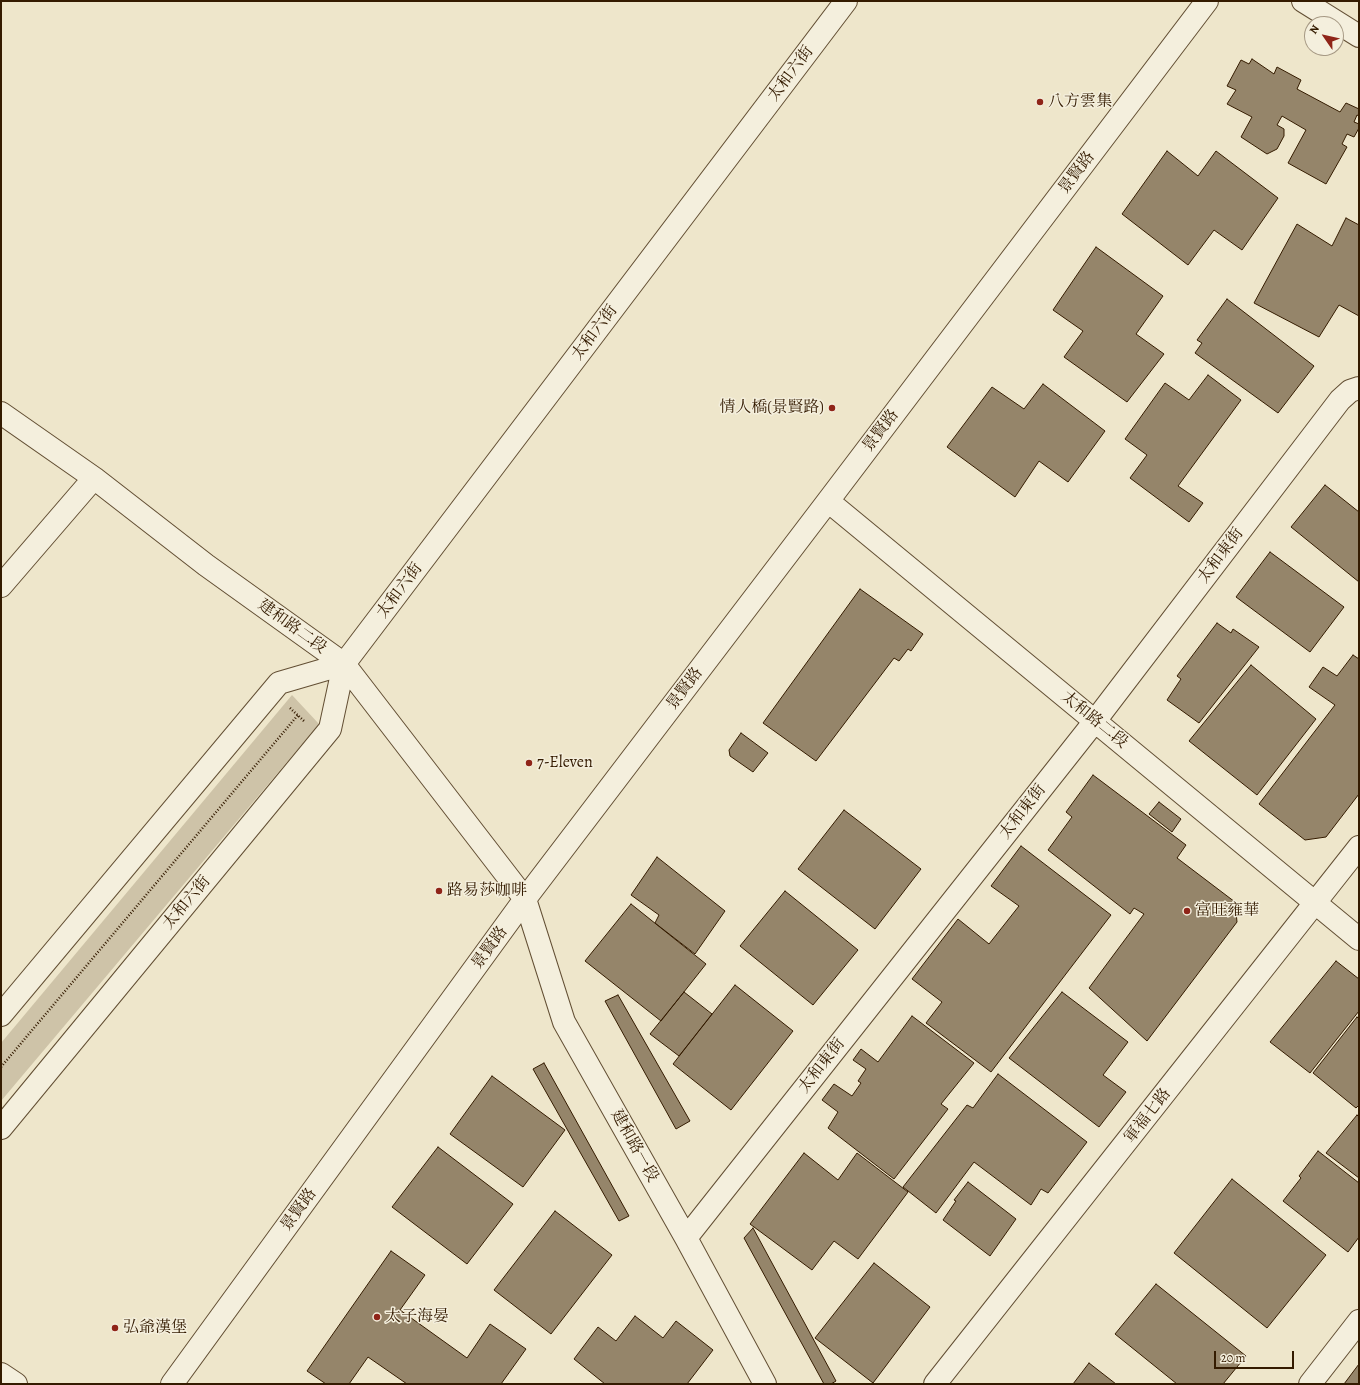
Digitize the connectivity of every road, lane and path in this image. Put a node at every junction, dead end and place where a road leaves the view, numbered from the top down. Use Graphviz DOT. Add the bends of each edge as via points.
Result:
graph roads {
  1 [pos="846,1"];
  2 [pos="1207,1"];
  3 [pos="1303,1"];
  4 [pos="1359,36"];
  5 [pos="1359,388"];
  6 [pos="1,413"];
  7 [pos="94,478"];
  8 [pos="828,501"];
  9 [pos="1,586"];
  10 [pos="344,664"];
  11 [pos="289,707"];
  12 [pos="298,715"];
  13 [pos="1095,722"];
  14 [pos="308,726"];
  15 [pos="1359,847"];
  16 [pos="525,899"];
  17 [pos="1316,903"];
  18 [pos="1359,939"];
  19 [pos="1,1015"];
  20 [pos="1,1067"];
  21 [pos="1,1128"];
  22 [pos="686,1238"];
  23 [pos="1359,1322"];
  24 [pos="1,1374"];
  25 [pos="16,1384"];
  26 [pos="172,1384"];
  27 [pos="764,1384"];
  28 [pos="935,1384"];
  29 [pos="1310,1384"];
  1 -- 10 [label="street, 太和六街"];
  2 -- 8 [label="street, 景賢路"];
  3 -- 4 [label="street"];
  5 -- 13 [label="street, 太和東街" via="1350,391 1340,400"];
  6 -- 7 [label="street, 建和路二段"];
  7 -- 9 [label="street"];
  7 -- 10 [label="street, 建和路二段" via="206,565"];
  8 -- 13 [label="street, 太和路二段"];
  8 -- 16 [label="street, 景賢路"];
  10 -- 16 [label="street, 建和路二段"];
  10 -- 19 [label="street" via="279,683"];
  10 -- 21 [label="street, 太和六街" via="330,729"];
  11 -- 12 [label="path"];
  12 -- 14 [label="path"];
  12 -- 20 [label="path"];
  13 -- 17 [label="street, 太和路二段"];
  13 -- 22 [label="street, 太和東街"];
  15 -- 17 [label="street, 軍福七路"];
  16 -- 22 [label="street, 建和路一段" via="564,1022"];
  16 -- 26 [label="street, 景賢路"];
  17 -- 18 [label="street, 太和路二段"];
  17 -- 28 [label="street, 軍福七路"];
  22 -- 27 [label="street, 建和路一段"];
  23 -- 29 [label="street"];
  24 -- 25 [label="street"];
}
